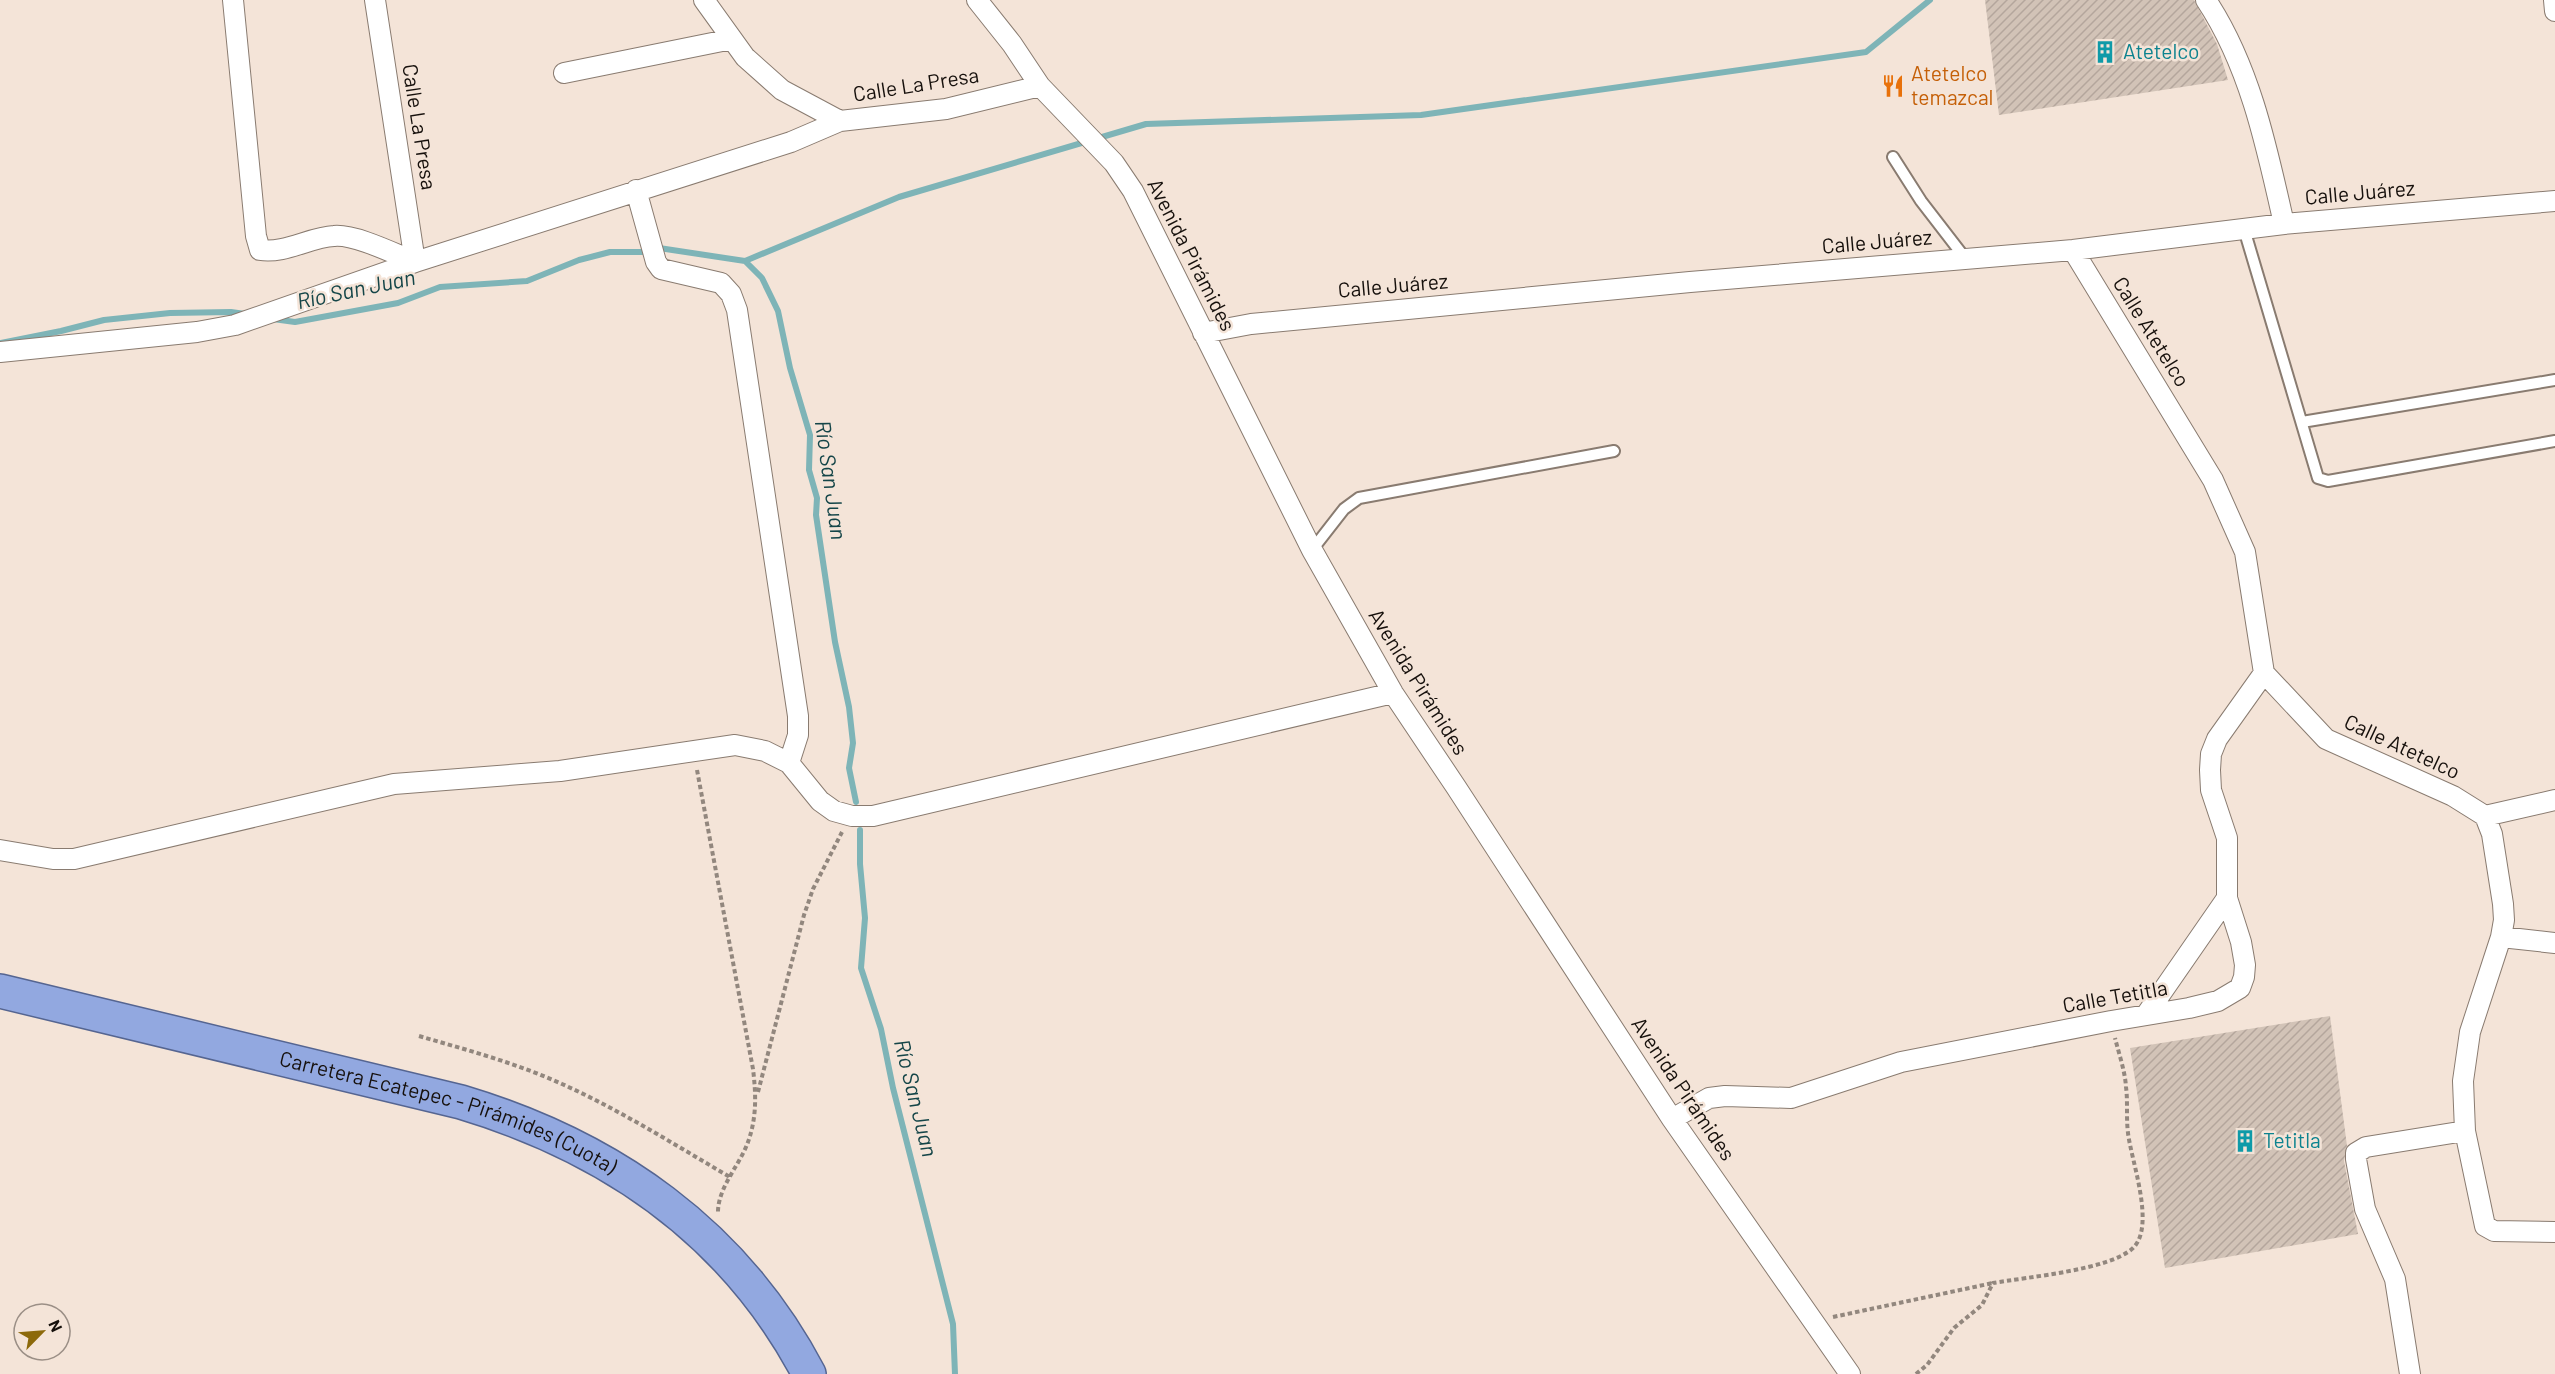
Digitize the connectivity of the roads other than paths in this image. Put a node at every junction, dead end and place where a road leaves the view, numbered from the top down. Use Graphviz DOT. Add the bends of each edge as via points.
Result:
graph roads {
  1 [pos="233,0"];
  2 [pos="375,0"];
  3 [pos="704,0"];
  4 [pos="977,0"];
  5 [pos="2206,0"];
  6 [pos="2554,0"];
  7 [pos="2555,11"];
  8 [pos="732,39"];
  9 [pos="564,74"];
  10 [pos="1040,86"];
  11 [pos="840,121"];
  12 [pos="1893,157"];
  13 [pos="636,190"];
  14 [pos="2555,201"];
  15 [pos="2284,224"];
  16 [pos="2244,229"];
  17 [pos="2073,250"];
  18 [pos="1965,258"];
  19 [pos="415,262"];
  20 [pos="1203,333"];
  21 [pos="0,352"];
  22 [pos="2555,380"];
  23 [pos="2302,422"];
  24 [pos="2555,441"];
  25 [pos="1614,451"];
  26 [pos="1311,550"];
  27 [pos="2264,673"];
  28 [pos="1392,693"];
  29 [pos="789,763"];
  30 [pos="2555,800"];
  31 [pos="2485,816"];
  32 [pos="0,850"];
  33 [pos="2227,898"];
  34 [pos="2501,937"];
  35 [pos="2555,943"];
  36 [pos="0,991"];
  37 [pos="2146,1015"];
  38 [pos="1672,1119"];
  39 [pos="2465,1131"];
  40 [pos="2555,1232"];
  41 [pos="809,1374"];
  42 [pos="1850,1374"];
  43 [pos="2410,1374"];
  1 -- 19 [label="street" via="260,250 336,235"];
  2 -- 19 [label="street, Calle La Presa"];
  3 -- 8 [label="street, Calle La Presa"];
  4 -- 10 [label="street, Avenida Pirámides"];
  5 -- 15 [label="street" via="2244,78 2267,145"];
  6 -- 7 [label="street"];
  8 -- 9 [label="street"];
  8 -- 11 [label="street, Calle La Presa" via="745,57 782,90"];
  10 -- 11 [label="street, Calle La Presa" via="946,109"];
  10 -- 20 [label="street, Avenida Pirámides" via="1114,163 1133,191"];
  11 -- 13 [label="street" via="791,142"];
  12 -- 18 [label="lane"];
  13 -- 19 [label="street"];
  13 -- 29 [label="street" via="661,269 721,283 737,310 798,716 798,735"];
  14 -- 15 [label="street, Calle Juárez"];
  15 -- 16 [label="street, Calle Juárez"];
  16 -- 17 [label="street, Calle Juárez"];
  16 -- 23 [label="lane"];
  17 -- 18 [label="street, Calle Juárez"];
  17 -- 27 [label="street, Calle Atetelco" via="2217,490 2244,552"];
  18 -- 20 [label="street, Calle Juárez" via="1275,322"];
  19 -- 21 [label="street" via="235,325"];
  20 -- 26 [label="street, Avenida Pirámides"];
  22 -- 23 [label="lane"];
  23 -- 24 [label="lane" via="2315,472 2318,478 2328,481"];
  25 -- 26 [label="lane" via="1359,498 1344,509"];
  26 -- 28 [label="street, Avenida Pirámides"];
  27 -- 31 [label="street, Calle Atetelco" via="2326,739 2453,796"];
  27 -- 33 [label="street, Calle Tetitla" via="2217,739 2211,754 2211,790 2228,838"];
  28 -- 29 [label="street" via="890,814 852,816 834,811 820,801"];
  28 -- 38 [label="street, Avenida Pirámides"];
  29 -- 32 [label="street" via="765,751 735,745 560,771 394,784 74,859"];
  30 -- 31 [label="street"];
  31 -- 34 [label="street" via="2492,834 2504,904"];
  33 -- 37 [label="street"];
  33 -- 37 [label="street, Calle Tetitla" via="2245,965 2240,988 2218,1001"];
  34 -- 35 [label="street"];
  34 -- 39 [label="street" via="2470,1032 2463,1081"];
  36 -- 41 [label="highway, Carretera Ecatepec - Pirámides (Cuota)" via="377,1081 515,1119 576,1146 671,1209 721,1252 765,1302"];
  37 -- 38 [label="street, Calle Tetitla" via="1901,1062 1791,1098 1709,1098"];
  38 -- 42 [label="street, Avenida Pirámides"];
  39 -- 40 [label="street" via="2485,1226 2494,1231"];
  39 -- 43 [label="street" via="2366,1147 2356,1153 2365,1209 2395,1279"];
}
